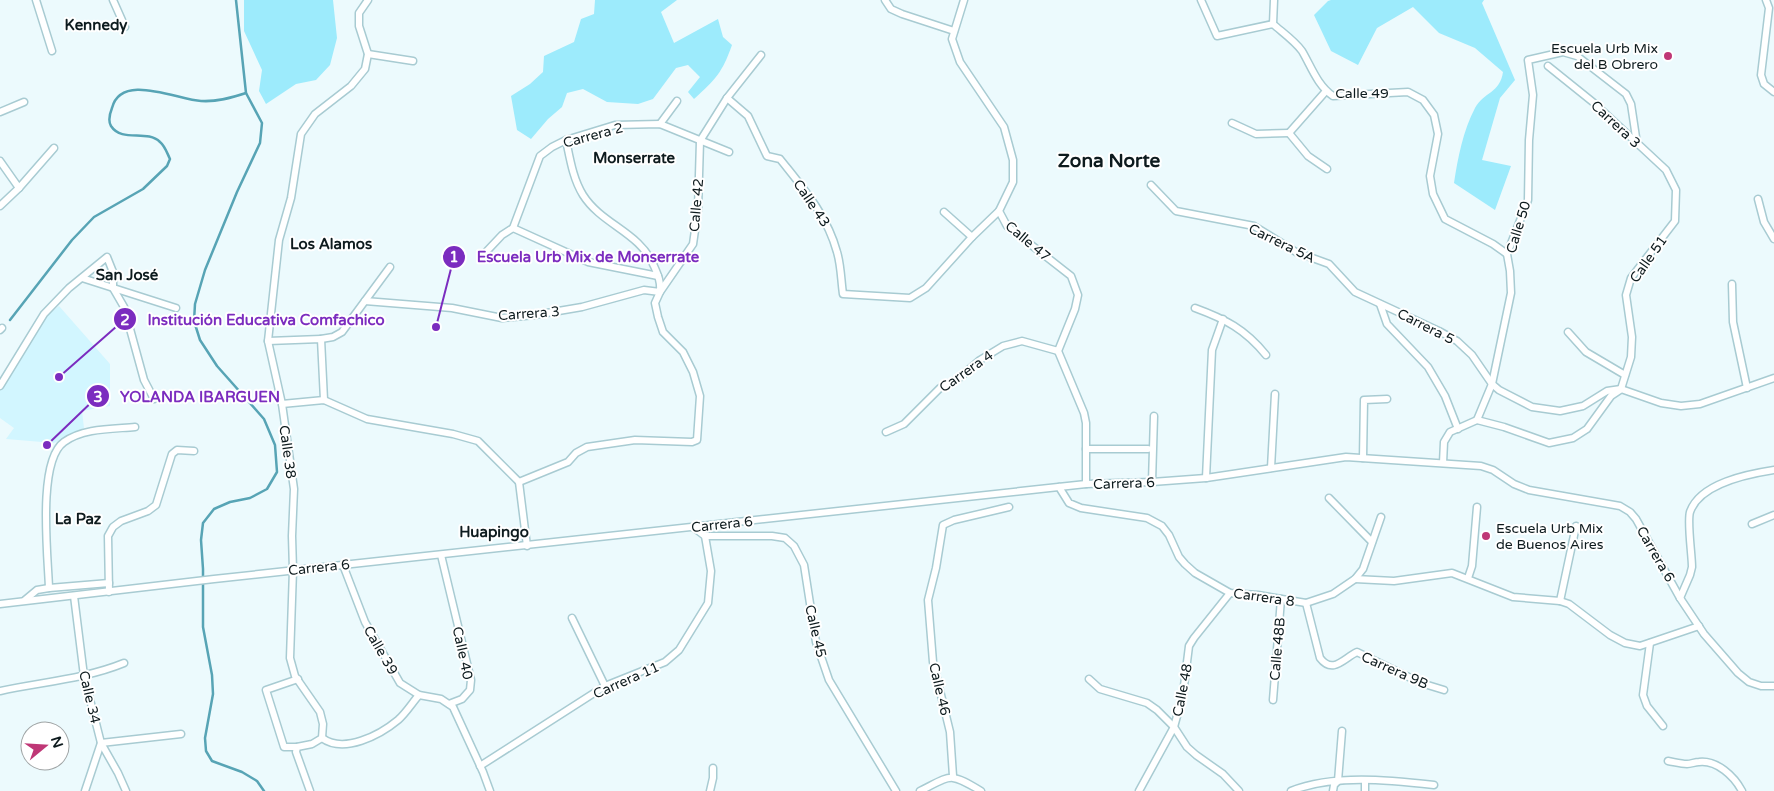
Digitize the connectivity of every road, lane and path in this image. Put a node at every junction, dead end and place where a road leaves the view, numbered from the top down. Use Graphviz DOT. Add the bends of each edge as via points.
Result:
graph roads {
  1 [pos="36,0"];
  2 [pos="114,0"];
  3 [pos="368,0"];
  4 [pos="885,0"];
  5 [pos="964,0"];
  6 [pos="1202,0"];
  7 [pos="1274,0"];
  8 [pos="1766,0"];
  9 [pos="1273,24"];
  10 [pos="125,27"];
  11 [pos="954,31"];
  12 [pos="52,51"];
  13 [pos="368,54"];
  14 [pos="761,55"];
  15 [pos="413,62"];
  16 [pos="1548,66"];
  17 [pos="1326,91"];
  18 [pos="1774,92"];
  19 [pos="727,98"];
  20 [pos="677,101"];
  21 [pos="24,102"];
  22 [pos="0,112"];
  23 [pos="1232,123"];
  24 [pos="660,124"];
  25 [pos="1289,134"];
  26 [pos="566,140"];
  27 [pos="700,141"];
  28 [pos="1638,144"];
  29 [pos="54,148"];
  30 [pos="729,152"];
  31 [pos="0,161"];
  32 [pos="1327,169"];
  33 [pos="1151,185"];
  34 [pos="19,188"];
  35 [pos="1676,190"];
  36 [pos="1758,199"];
  37 [pos="0,206"];
  38 [pos="999,211"];
  39 [pos="944,212"];
  40 [pos="513,228"];
  41 [pos="972,237"];
  42 [pos="1774,238"];
  43 [pos="485,253"];
  44 [pos="1507,254"];
  45 [pos="390,268"];
  46 [pos="658,276"];
  47 [pos="82,278"];
  48 [pos="1732,284"];
  49 [pos="113,288"];
  50 [pos="660,292"];
  51 [pos="365,301"];
  52 [pos="1380,304"];
  53 [pos="176,308"];
  54 [pos="1195,308"];
  55 [pos="1223,319"];
  56 [pos="1568,332"];
  57 [pos="322,339"];
  58 [pos="268,341"];
  59 [pos="1058,351"];
  60 [pos="1266,355"];
  61 [pos="1625,375"];
  62 [pos="1774,378"];
  63 [pos="1492,384"];
  64 [pos="0,386"];
  65 [pos="1747,388"];
  66 [pos="1621,389"];
  67 [pos="1275,394"];
  68 [pos="154,399"];
  69 [pos="324,400"];
  70 [pos="1387,400"];
  71 [pos="282,404"];
  72 [pos="1154,416"];
  73 [pos="1476,420"];
  74 [pos="135,427"];
  75 [pos="1458,428"];
  76 [pos="886,432"];
  77 [pos="1086,449"];
  78 [pos="1148,449"];
  79 [pos="194,451"];
  80 [pos="1362,458"];
  81 [pos="1444,463"];
  82 [pos="1271,468"];
  83 [pos="1774,470"];
  84 [pos="1206,478"];
  85 [pos="519,482"];
  86 [pos="1152,482"];
  87 [pos="1086,484"];
  88 [pos="1059,487"];
  89 [pos="1329,498"];
  90 [pos="1009,507"];
  91 [pos="1476,507"];
  92 [pos="1774,515"];
  93 [pos="1381,517"];
  94 [pos="1752,524"];
  95 [pos="1576,526"];
  96 [pos="693,527"];
  97 [pos="705,536"];
  98 [pos="1372,542"];
  99 [pos="527,546"];
  100 [pos="441,554"];
  101 [pos="343,565"];
  102 [pos="293,570"];
  103 [pos="1468,578"];
  104 [pos="1355,579"];
  105 [pos="109,583"];
  106 [pos="49,588"];
  107 [pos="110,592"];
  108 [pos="1230,594"];
  109 [pos="74,596"];
  110 [pos="1680,598"];
  111 [pos="1281,599"];
  112 [pos="24,600"];
  113 [pos="1560,600"];
  114 [pos="1306,603"];
  115 [pos="0,604"];
  116 [pos="572,618"];
  117 [pos="1699,626"];
  118 [pos="1650,643"];
  119 [pos="124,662"];
  120 [pos="84,676"];
  121 [pos="298,679"];
  122 [pos="1089,679"];
  123 [pos="605,686"];
  124 [pos="1774,686"];
  125 [pos="1444,690"];
  126 [pos="0,691"];
  127 [pos="419,695"];
  128 [pos="1273,700"];
  129 [pos="449,704"];
  130 [pos="1663,726"];
  131 [pos="1174,727"];
  132 [pos="1342,731"];
  133 [pos="181,734"];
  134 [pos="322,738"];
  135 [pos="100,743"];
  136 [pos="297,747"];
  137 [pos="1668,761"];
  138 [pos="480,766"];
  139 [pos="713,768"];
  140 [pos="953,776"];
  141 [pos="1338,780"];
  142 [pos="1365,781"];
  143 [pos="1434,785"];
  144 [pos="85,791"];
  145 [pos="126,791"];
  146 [pos="310,791"];
  147 [pos="490,791"];
  148 [pos="710,791"];
  149 [pos="896,791"];
  150 [pos="920,791"];
  151 [pos="981,791"];
  152 [pos="1139,791"];
  153 [pos="1238,791"];
  154 [pos="1291,791"];
  155 [pos="1333,791"];
  156 [pos="1365,791"];
  157 [pos="1742,791"];
  1 -- 12 [label="street"];
  2 -- 10 [label="street"];
  3 -- 13 [label="street" via="359,13 359,26"];
  4 -- 11 [label="street" via="891,9 902,14"];
  5 -- 11 [label="street, Calle 47"];
  6 -- 9 [label="street" via="1217,36"];
  7 -- 9 [label="street"];
  8 -- 18 [label="street" via="1769,8 1761,75 1764,84"];
  9 -- 17 [label="street" via="1301,50"];
  11 -- 38 [label="street, Calle 47" via="952,39 960,62 1004,127 1013,160 1013,182"];
  13 -- 15 [label="street"];
  13 -- 58 [label="street, Calle 38" via="365,69 351,86 315,114 301,134 291,198 279,240"];
  14 -- 19 [label="street"];
  16 -- 28 [label="street, Carrera 3"];
  17 -- 25 [label="street, Calle 49"];
  17 -- 44 [label="street, Calle 49" via="1333,96 1408,92 1424,100 1434,115 1438,134 1430,176 1433,194 1445,219"];
  19 -- 27 [label="street"];
  19 -- 41 [label="street, Calle 43" via="748,116 767,156 780,159 821,212 838,254 843,294 910,298 926,288"];
  20 -- 24 [label="street"];
  21 -- 22 [label="street"];
  23 -- 25 [label="street" via="1256,134"];
  24 -- 26 [label="street, Carrera 2" via="615,125"];
  24 -- 27 [label="street, Carrera 2"];
  25 -- 32 [label="street" via="1308,156"];
  26 -- 40 [label="street, Carrera 2" via="540,156"];
  26 -- 46 [label="street" via="572,168 583,195 594,209 640,243 649,254"];
  27 -- 30 [label="street, Carrera 2"];
  27 -- 50 [label="street, Calle 42" via="698,209 693,244"];
  28 -- 35 [label="street, Carrera 3" via="1666,170"];
  28 -- 44 [label="street, Calle 50" via="1631,104 1626,94 1577,56 1563,52 1528,60 1533,95 1528,200"];
  29 -- 34 [label="street"];
  31 -- 34 [label="street"];
  33 -- 52 [label="street, Carrera 5A" via="1176,211 1254,226 1296,252 1329,264 1355,292"];
  34 -- 37 [label="street"];
  35 -- 61 [label="street, Calle 51" via="1675,221 1631,278 1626,295 1632,337 1631,357"];
  36 -- 42 [label="street" via="1764,222"];
  38 -- 41 [label="street"];
  38 -- 59 [label="street, Calle 47" via="1007,226 1071,276 1078,295"];
  39 -- 41 [label="street"];
  40 -- 43 [label="street"];
  40 -- 46 [label="street" via="588,262"];
  44 -- 63 [label="street, Calle 50" via="1511,293"];
  45 -- 51 [label="street"];
  46 -- 50 [label="street"];
  47 -- 49 [label="street"];
  47 -- 49 [label="street" via="107,257 113,272"];
  47 -- 64 [label="street" via="44,314"];
  48 -- 65 [label="street" via="1732,322"];
  49 -- 53 [label="street"];
  49 -- 68 [label="street" via="124,307 140,365"];
  50 -- 51 [label="street, Carrera 3" via="644,290 582,307 502,318 452,308"];
  50 -- 85 [label="street, Calle 42" via="655,303 663,332 683,352 700,396 697,440 635,440 587,447 568,462"];
  51 -- 57 [label="street" via="342,332"];
  52 -- 63 [label="street, Carrera 5" via="1457,341 1472,355"];
  52 -- 75 [label="street, Carrera 5" via="1387,324 1428,366"];
  54 -- 55 [label="street"];
  55 -- 60 [label="street" via="1253,339"];
  55 -- 84 [label="street" via="1212,350"];
  56 -- 61 [label="street" via="1586,352"];
  57 -- 58 [label="street"];
  57 -- 69 [label="street"];
  58 -- 71 [label="street, Calle 38"];
  59 -- 76 [label="street, Carrera 4" via="1022,341 1003,346 940,388 904,424"];
  59 -- 77 [label="street" via="1084,413"];
  61 -- 66 [label="street, Calle 51"];
  62 -- 65 [label="street"];
  63 -- 66 [label="street, Carrera 5" via="1532,407 1560,412 1583,406 1607,390"];
  63 -- 73 [label="street, Calle 50"];
  65 -- 66 [label="street" via="1700,404 1681,406 1661,403"];
  66 -- 73 [label="street" via="1611,396 1586,429 1557,442 1549,443"];
  67 -- 82 [label="street"];
  69 -- 71 [label="street"];
  69 -- 85 [label="street" via="367,419 478,441"];
  70 -- 80 [label="street" via="1364,400"];
  71 -- 102 [label="street, Calle 38" via="294,489"];
  72 -- 86 [label="street"];
  73 -- 75 [label="street"];
  74 -- 106 [label="street" via="91,431 63,442 55,452 50,466 46,511"];
  75 -- 81 [label="street" via="1450,432 1444,442"];
  77 -- 78 [label="street"];
  77 -- 87 [label="street"];
  79 -- 105 [label="street" via="177,450 172,454 156,505 113,527 108,536"];
  80 -- 81 [label="street, Carrera 6"];
  80 -- 82 [label="street, Carrera 6" via="1346,457"];
  81 -- 110 [label="street, Carrera 6" via="1482,466 1528,490 1620,506 1636,519"];
  82 -- 84 [label="street, Carrera 6"];
  83 -- 110 [label="street" via="1740,476 1707,492 1696,502 1690,514 1692,567"];
  84 -- 86 [label="street, Carrera 6"];
  85 -- 99 [label="street"];
  86 -- 87 [label="street, Carrera 6"];
  87 -- 88 [label="street, Carrera 6"];
  88 -- 96 [label="street, Carrera 6"];
  88 -- 108 [label="street, Carrera 8" via="1069,503 1081,508 1147,518 1162,526 1184,564"];
  89 -- 98 [label="street"];
  90 -- 140 [label="street, Calle 46" via="943,525 928,600 933,662 950,732"];
  91 -- 103 [label="street" via="1472,566"];
  92 -- 94 [label="street"];
  93 -- 98 [label="street"];
  95 -- 113 [label="street"];
  96 -- 97 [label="street"];
  96 -- 99 [label="street, Carrera 6"];
  97 -- 123 [label="street, Carrera 11" via="711,571 708,603 679,650 665,662"];
  97 -- 149 [label="street, Calle 45" via="772,536 785,538 794,546 804,565 816,642 829,680"];
  98 -- 104 [label="street" via="1363,569"];
  99 -- 100 [label="street, Carrera 6"];
  100 -- 101 [label="street, Carrera 6"];
  100 -- 129 [label="street, Calle 40" via="471,680 470,690 462,699"];
  101 -- 102 [label="street, Carrera 6"];
  101 -- 127 [label="street, Calle 39" via="364,622 400,683"];
  102 -- 107 [label="street, Carrera 6"];
  102 -- 121 [label="street, Calle 38" via="290,658"];
  103 -- 104 [label="street" via="1452,573 1394,582"];
  103 -- 113 [label="street" via="1513,597"];
  104 -- 114 [label="street, Carrera 8" via="1333,594"];
  105 -- 106 [label="street"];
  105 -- 107 [label="street"];
  106 -- 112 [label="street" via="37,590"];
  107 -- 109 [label="street, Carrera 6"];
  108 -- 111 [label="street, Carrera 8"];
  108 -- 131 [label="street, Calle 48" via="1189,646 1183,694"];
  109 -- 112 [label="street, Carrera 6"];
  109 -- 120 [label="street, Calle 34"];
  110 -- 117 [label="street, Carrera 6"];
  111 -- 114 [label="street, Carrera 8"];
  111 -- 128 [label="street, Calle 48B"];
  112 -- 115 [label="street, Carrera 6"];
  113 -- 118 [label="street" via="1625,643 1640,646"];
  114 -- 125 [label="street, Carrera 9B" via="1324,664 1342,663 1357,652 1421,683"];
  116 -- 123 [label="street"];
  117 -- 118 [label="street"];
  117 -- 124 [label="street, Carrera 6" via="1749,682"];
  118 -- 130 [label="street" via="1643,696"];
  119 -- 120 [label="street"];
  120 -- 126 [label="street"];
  120 -- 135 [label="street, Calle 34"];
  121 -- 134 [label="street, Calle 38" via="320,712"];
  121 -- 136 [label="street" via="266,690 284,747"];
  122 -- 131 [label="street" via="1100,689 1147,703"];
  123 -- 138 [label="street, Carrera 11"];
  127 -- 129 [label="street, Calle 39"];
  127 -- 134 [label="street" via="399,719 370,738 348,743 328,743"];
  129 -- 138 [label="street"];
  131 -- 152 [label="street, Calle 48"];
  131 -- 153 [label="street" via="1188,747 1224,774"];
  132 -- 141 [label="street"];
  133 -- 135 [label="street"];
  134 -- 136 [label="street"];
  135 -- 144 [label="street"];
  135 -- 145 [label="street, Calle 34"];
  136 -- 146 [label="street"];
  137 -- 157 [label="street" via="1688,764 1709,762 1728,772"];
  138 -- 147 [label="street"];
  139 -- 148 [label="street"];
  140 -- 150 [label="street"];
  140 -- 151 [label="street"];
  141 -- 142 [label="street"];
  141 -- 154 [label="street" via="1305,785"];
  141 -- 155 [label="street"];
  142 -- 143 [label="street"];
  142 -- 156 [label="street"];
}
